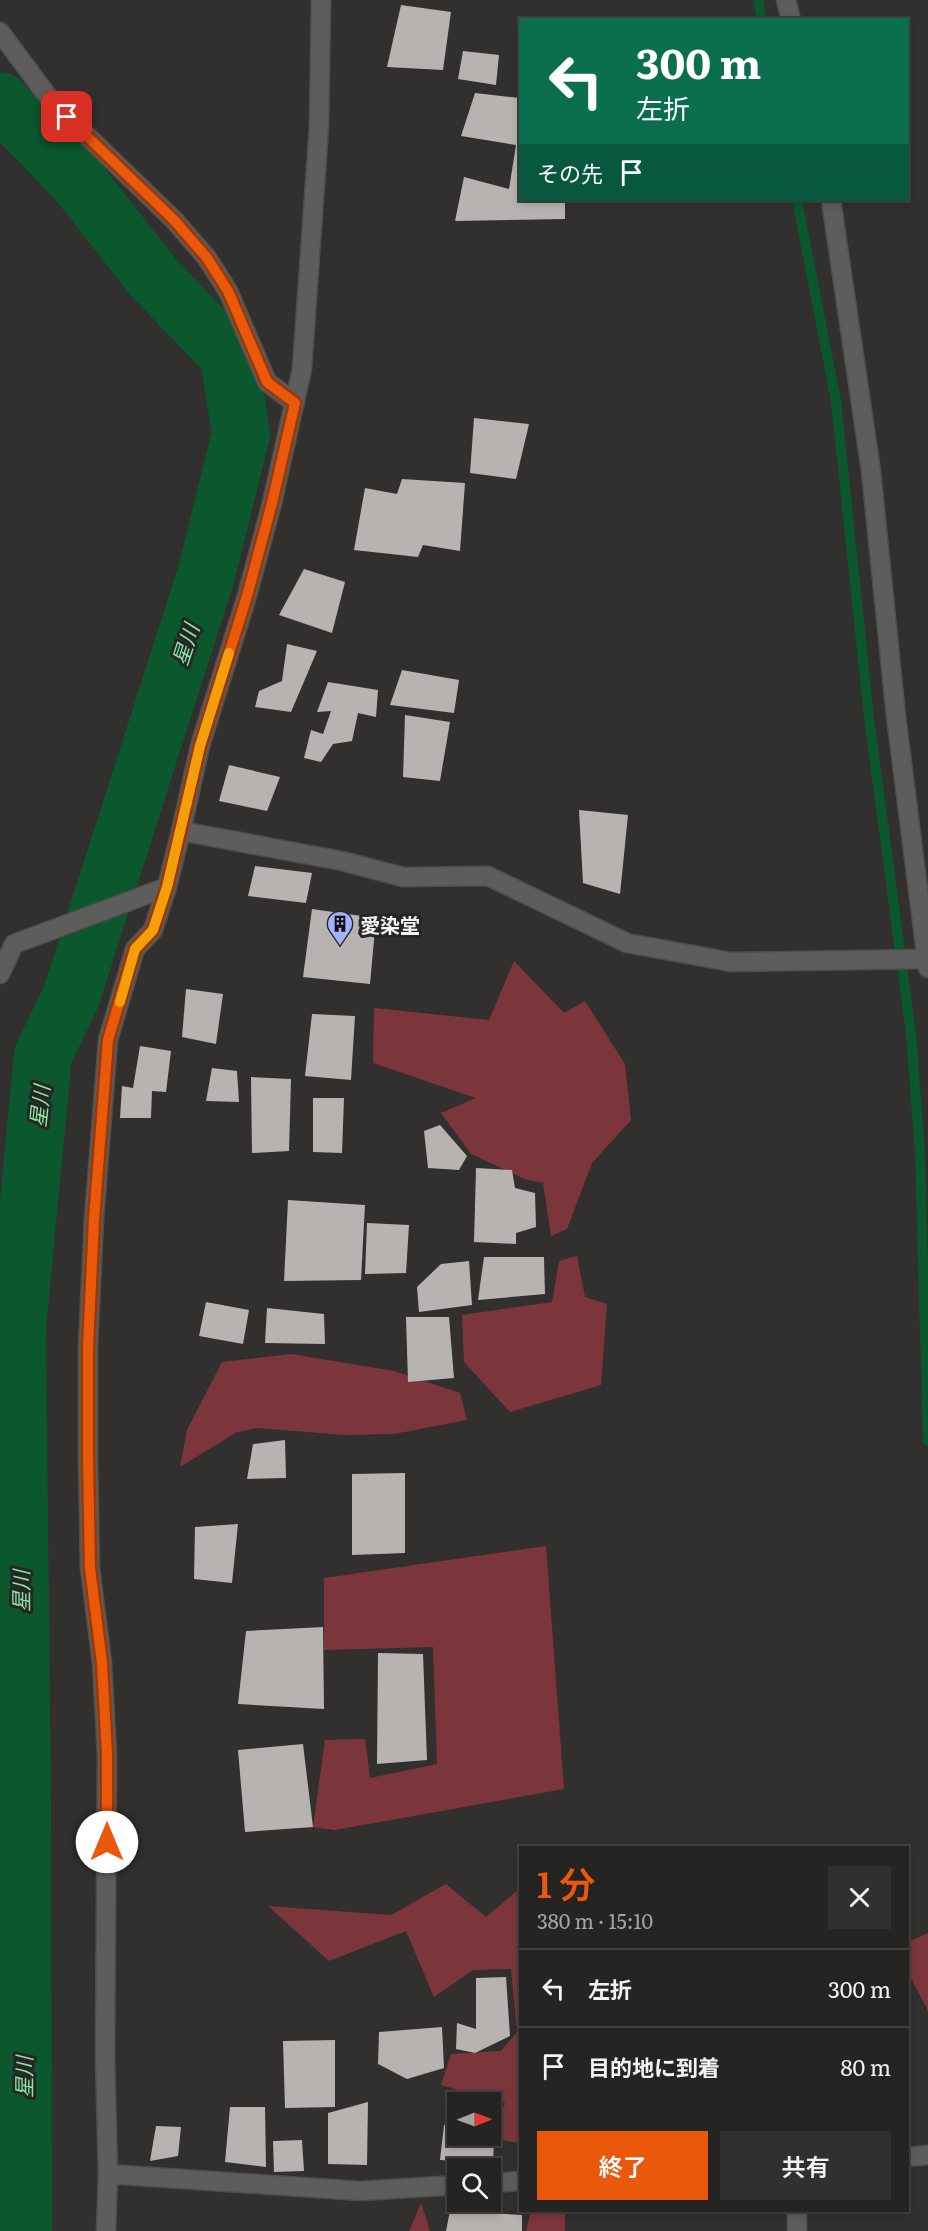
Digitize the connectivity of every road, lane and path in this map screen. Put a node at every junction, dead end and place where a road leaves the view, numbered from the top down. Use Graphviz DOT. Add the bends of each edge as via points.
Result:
graph roads {
  1 [pos="321,0"];
  2 [pos="786,0"];
  3 [pos="790,18"];
  4 [pos="0,32"];
  5 [pos="831,201"];
  6 [pos="295,403"];
  7 [pos="181,831"];
  8 [pos="166,887"];
  9 [pos="928,964"];
  10 [pos="0,974"];
  11 [pos="928,2155"];
  12 [pos="909,2157"];
  13 [pos="108,2174"];
  14 [pos="519,2181"];
  15 [pos="501,2182"];
  16 [pos="447,2186"];
  17 [pos="797,2212"];
  18 [pos="106,2231"];
  19 [pos="797,2231"];
  1 -- 6 [label="street" via="320,126 302,369"];
  2 -- 3 [label="street"];
  4 -- 6 [label="street" via="52,102 174,220 207,258 228,291 267,382"];
  5 -- 9 [label="street" via="871,471 896,716"];
  6 -- 7 [label="street" via="247,596 200,746"];
  7 -- 8 [label="street"];
  7 -- 9 [label="street" via="342,861 403,877 488,876 627,944 731,962"];
  8 -- 10 [label="street" via="14,944"];
  8 -- 13 [label="street" via="153,930 135,949 108,1040 94,1219 88,1458 90,1568 102,1663 107,1754"];
  11 -- 12 [label="street"];
  13 -- 16 [label="street" via="360,2191"];
  13 -- 18 [label="street"];
  14 -- 15 [label="street"];
  17 -- 19 [label="street"];
}
